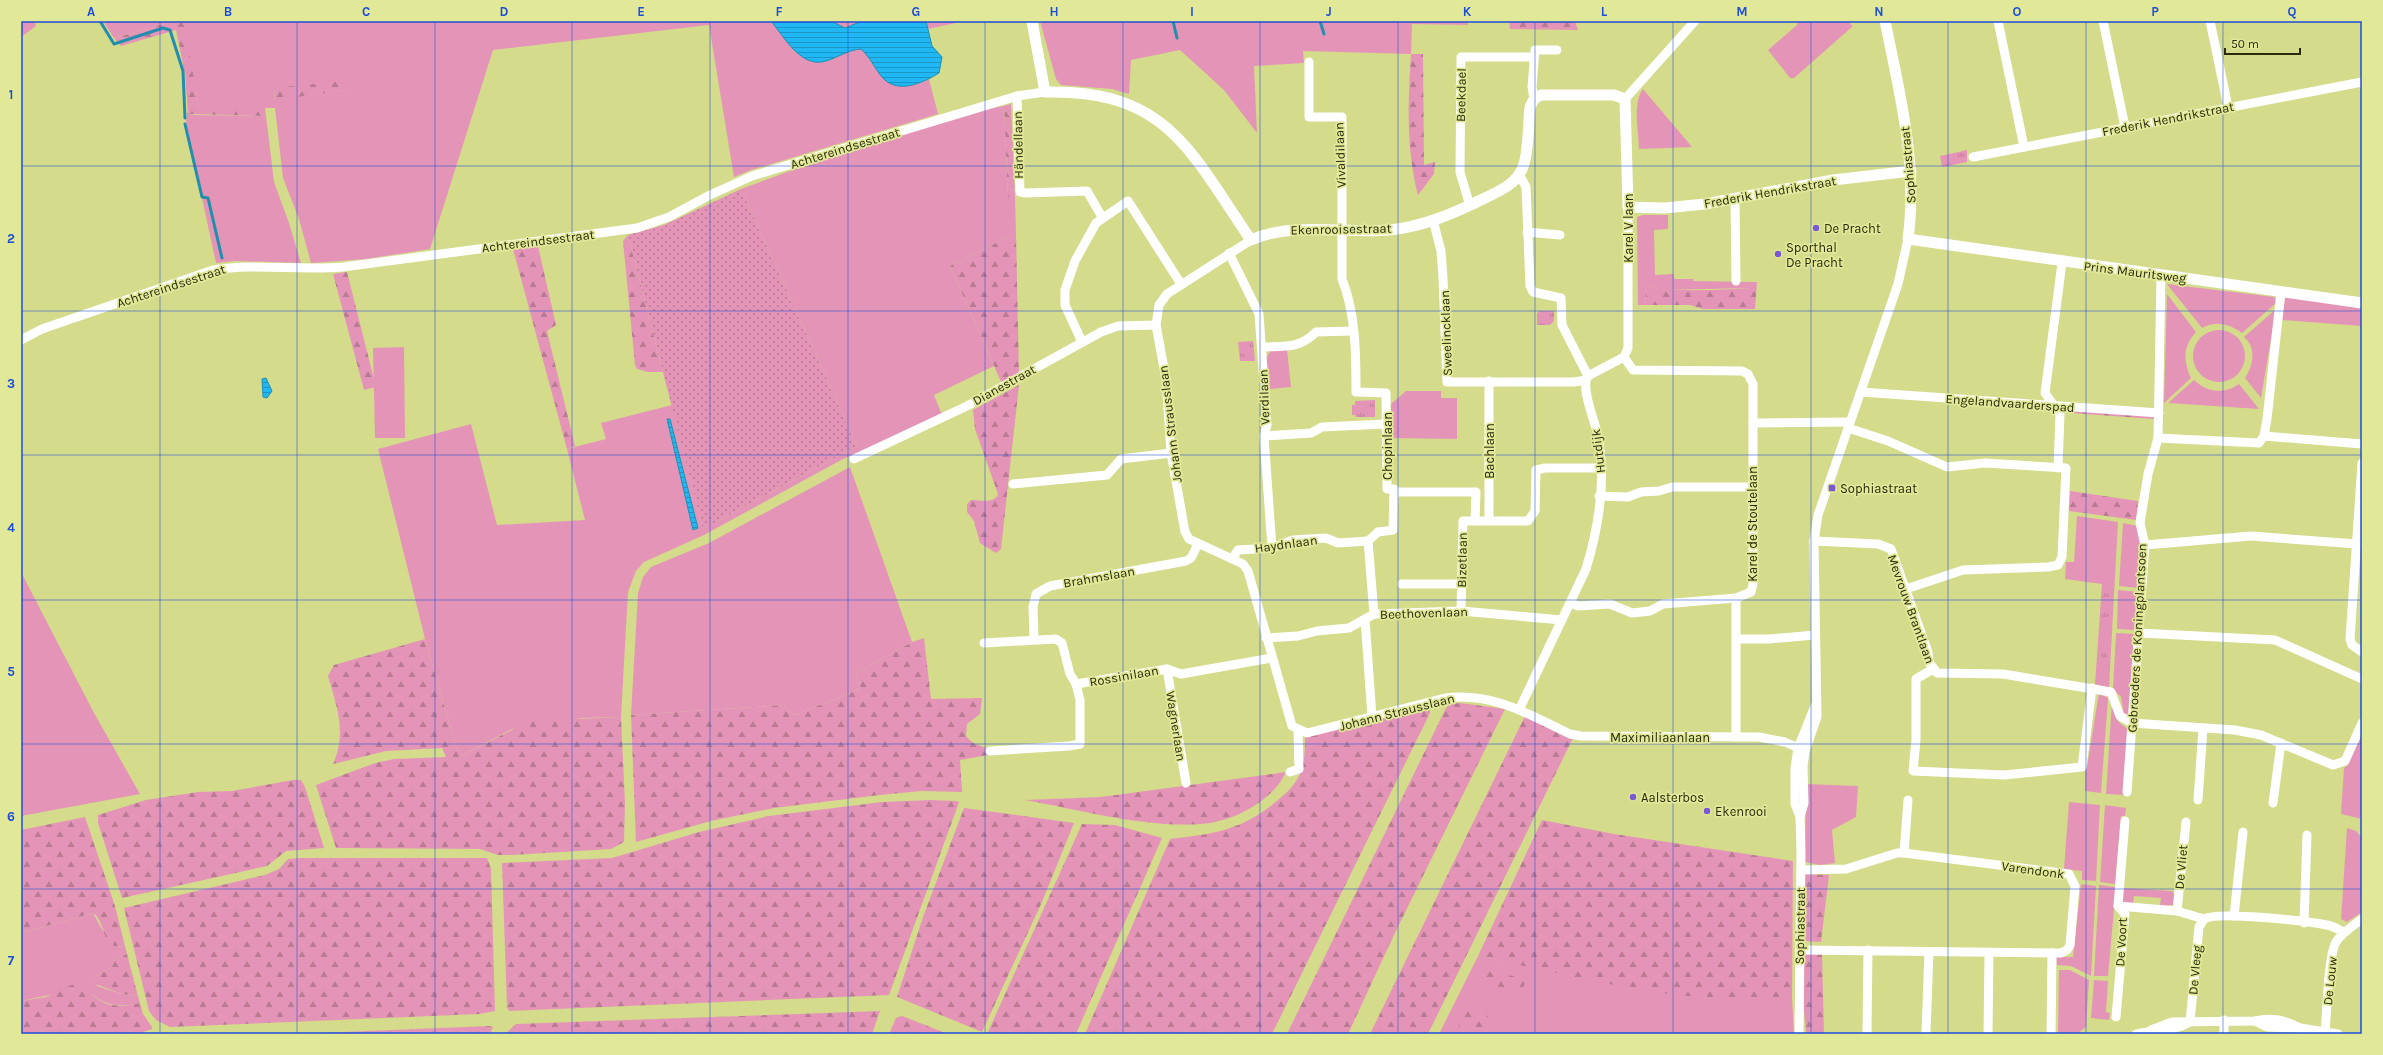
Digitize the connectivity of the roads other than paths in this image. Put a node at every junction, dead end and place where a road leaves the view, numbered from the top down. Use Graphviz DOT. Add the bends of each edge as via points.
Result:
graph roads {
  1 [pos="1032,21"];
  2 [pos="1695,21"];
  3 [pos="1885,21"];
  4 [pos="1998,21"];
  5 [pos="2103,21"];
  6 [pos="2210,21"];
  7 [pos="1557,50"];
  8 [pos="1534,57"];
  9 [pos="1309,62"];
  10 [pos="2362,82"];
  11 [pos="1045,92"];
  12 [pos="1017,96"];
  13 [pos="1534,99"];
  14 [pos="1625,99"];
  15 [pos="2228,106"];
  16 [pos="2125,127"];
  17 [pos="2024,147"];
  18 [pos="1974,157"];
  19 [pos="1911,171"];
  20 [pos="1519,174"];
  21 [pos="1735,198"];
  22 [pos="1470,206"];
  23 [pos="1628,207"];
  24 [pos="1102,217"];
  25 [pos="1433,220"];
  26 [pos="1341,230"];
  27 [pos="1527,232"];
  28 [pos="1560,235"];
  29 [pos="1908,239"];
  30 [pos="1251,240"];
  31 [pos="1229,253"];
  32 [pos="2062,263"];
  33 [pos="2161,275"];
  34 [pos="1736,281"];
  35 [pos="1181,284"];
  36 [pos="2281,292"];
  37 [pos="2362,303"];
  38 [pos="1156,325"];
  39 [pos="1353,331"];
  40 [pos="21,340"];
  41 [pos="1082,342"];
  42 [pos="1262,347"];
  43 [pos="1624,357"];
  44 [pos="1587,378"];
  45 [pos="1489,381"];
  46 [pos="1861,392"];
  47 [pos="2053,405"];
  48 [pos="2159,413"];
  49 [pos="1753,423"];
  50 [pos="1386,424"];
  51 [pos="1849,425"];
  52 [pos="1264,436"];
  53 [pos="2264,436"];
  54 [pos="2158,438"];
  55 [pos="2362,444"];
  56 [pos="1171,454"];
  57 [pos="854,459"];
  58 [pos="2362,462"];
  59 [pos="1602,468"];
  60 [pos="2062,468"];
  61 [pos="1013,484"];
  62 [pos="1753,487"];
  63 [pos="1394,492"];
  64 [pos="1599,496"];
  65 [pos="1489,520"];
  66 [pos="1475,521"];
  67 [pos="1368,541"];
  68 [pos="1814,541"];
  69 [pos="1198,544"];
  70 [pos="2357,544"];
  71 [pos="2145,545"];
  72 [pos="1272,548"];
  73 [pos="1232,559"];
  74 [pos="1402,584"];
  75 [pos="1462,584"];
  76 [pos="1906,589"];
  77 [pos="1736,598"];
  78 [pos="1570,603"];
  79 [pos="1461,610"];
  80 [pos="1374,614"];
  81 [pos="1365,619"];
  82 [pos="1562,620"];
  83 [pos="2140,633"];
  84 [pos="1815,635"];
  85 [pos="1266,638"];
  86 [pos="1034,639"];
  87 [pos="1736,639"];
  88 [pos="984,643"];
  89 [pos="2362,652"];
  90 [pos="1272,658"];
  91 [pos="1167,669"];
  92 [pos="1933,669"];
  93 [pos="2362,679"];
  94 [pos="1076,684"];
  95 [pos="2092,688"];
  96 [pos="1519,710"];
  97 [pos="1372,718"];
  98 [pos="2132,723"];
  99 [pos="2362,723"];
  100 [pos="2203,728"];
  101 [pos="1298,731"];
  102 [pos="1736,737"];
  103 [pos="2281,743"];
  104 [pos="1801,750"];
  105 [pos="990,751"];
  106 [pos="1290,772"];
  107 [pos="1186,783"];
  108 [pos="2127,792"];
  109 [pos="1908,800"];
  110 [pos="2198,800"];
  111 [pos="2273,803"];
  112 [pos="2124,821"];
  113 [pos="2186,822"];
  114 [pos="2243,832"];
  115 [pos="2307,835"];
  116 [pos="1904,853"];
  117 [pos="1801,870"];
  118 [pos="2118,906"];
  119 [pos="2177,911"];
  120 [pos="2234,916"];
  121 [pos="2362,918"];
  122 [pos="2204,919"];
  123 [pos="2304,923"];
  124 [pos="2344,932"];
  125 [pos="1800,950"];
  126 [pos="1868,950"];
  127 [pos="1929,952"];
  128 [pos="1989,953"];
  129 [pos="2052,953"];
  130 [pos="2116,1017"];
  131 [pos="2224,1020"];
  132 [pos="2190,1022"];
  133 [pos="2300,1031"];
  134 [pos="1926,1032"];
  135 [pos="2325,1032"];
  136 [pos="1867,1033"];
  137 [pos="1799,1034"];
  138 [pos="1988,1034"];
  139 [pos="2051,1034"];
  140 [pos="2136,1034"];
  141 [pos="2224,1034"];
  142 [pos="2338,1034"];
  1 -- 11 [label="street"];
  2 -- 14 [label="street"];
  3 -- 19 [label="street, Sophiastraat" via="1906,128"];
  4 -- 17 [label="street"];
  5 -- 16 [label="street"];
  6 -- 15 [label="street"];
  7 -- 8 [label="street, Beekdael" via="1535,50"];
  8 -- 13 [label="street"];
  8 -- 22 [label="street, Beekdael" via="1461,57 1460,172"];
  9 -- 26 [label="street, Vivaldilaan" via="1309,117 1342,117"];
  10 -- 15 [label="street, Frederik Hendrikstraat"];
  11 -- 12 [label="street, Achtereindsestraat"];
  11 -- 30 [label="street" via="1100,95 1121,100 1162,122 1199,162"];
  12 -- 24 [label="street, Händellaan" via="1020,192 1087,191"];
  12 -- 40 [label="street, Achtereindsestraat" via="752,176 668,217 637,228 343,267 233,267 213,270 42,329"];
  13 -- 14 [label="street" via="1541,95 1614,95"];
  13 -- 20 [label="street, Ekenrooisestraat" via="1530,107 1524,164"];
  14 -- 23 [label="street, Karel V laan"];
  15 -- 16 [label="street, Frederik Hendrikstraat"];
  16 -- 17 [label="street, Frederik Hendrikstraat"];
  17 -- 18 [label="street, Frederik Hendrikstraat"];
  19 -- 21 [label="street, Frederik Hendrikstraat" via="1833,180"];
  19 -- 29 [label="street, Sophiastraat" via="1912,207"];
  20 -- 22 [label="street, Ekenrooisestraat" via="1510,185"];
  20 -- 27 [label="street, Hutdijk" via="1526,187"];
  21 -- 23 [label="street, Frederik Hendrikstraat" via="1684,207"];
  21 -- 34 [label="street"];
  22 -- 25 [label="street, Ekenrooisestraat"];
  23 -- 43 [label="street, Karel V laan" via="1628,348"];
  24 -- 35 [label="street" via="1128,201"];
  24 -- 41 [label="street" via="1078,254 1065,290 1065,305"];
  25 -- 26 [label="street, Ekenrooisestraat" via="1389,230"];
  25 -- 45 [label="street, Sweelincklaan" via="1441,251 1444,278 1446,382"];
  26 -- 30 [label="street, Ekenrooisestraat" via="1281,230"];
  26 -- 39 [label="street, Chopinlaan" via="1342,279 1349,297"];
  27 -- 28 [label="street"];
  27 -- 44 [label="street, Hutdijk" via="1530,286 1533,292 1561,298 1562,325"];
  29 -- 32 [label="street, Prins Mauritsweg"];
  29 -- 46 [label="street, Sophiastraat" via="1898,284"];
  30 -- 31 [label="street, Johann Strausslaan"];
  31 -- 35 [label="street, Johann Strausslaan"];
  31 -- 42 [label="street, Verdilaan" via="1259,314"];
  32 -- 33 [label="street, Prins Mauritsweg"];
  32 -- 47 [label="street" via="2045,393"];
  33 -- 36 [label="street, Prins Mauritsweg"];
  33 -- 48 [label="street, Gebroeders de Koningplantsoen"];
  35 -- 38 [label="street, Johann Strausslaan" via="1167,294 1159,305"];
  36 -- 37 [label="street, Prins Mauritsweg"];
  36 -- 53 [label="street"];
  38 -- 41 [label="street, Dianestraat" via="1118,326"];
  38 -- 56 [label="street, Johann Strausslaan" via="1166,379"];
  39 -- 42 [label="street" via="1316,332 1306,342 1297,345"];
  39 -- 50 [label="street, Chopinlaan" via="1356,340 1356,392 1386,393"];
  41 -- 57 [label="street, Dianestraat" via="966,406"];
  42 -- 52 [label="street, Verdilaan" via="1267,425"];
  43 -- 44 [label="street"];
  43 -- 49 [label="street, Karel de Stoutelaan" via="1633,370 1742,371 1748,374 1753,384"];
  44 -- 45 [label="street, Sweelincklaan" via="1574,382"];
  44 -- 59 [label="street, Hutdijk"];
  45 -- 65 [label="street, Bachlaan"];
  46 -- 47 [label="street, Engelandvaarderspad"];
  46 -- 51 [label="street, Sophiastraat"];
  47 -- 48 [label="street, Engelandvaarderspad"];
  47 -- 60 [label="street" via="2060,414"];
  48 -- 54 [label="street, Gebroeders de Koningplantsoen"];
  49 -- 51 [label="street"];
  49 -- 62 [label="street, Karel de Stoutelaan"];
  50 -- 52 [label="street" via="1322,427 1311,433"];
  50 -- 63 [label="street, Chopinlaan" via="1387,489 1394,489"];
  51 -- 60 [label="street" via="1947,467 1985,463"];
  51 -- 68 [label="street, Sophiastraat" via="1823,500"];
  52 -- 72 [label="street, Verdilaan"];
  53 -- 54 [label="street" via="2259,443"];
  53 -- 55 [label="street"];
  54 -- 71 [label="street, Gebroeders de Koningplantsoen" via="2148,474 2140,523"];
  56 -- 61 [label="street" via="1121,459 1107,475"];
  56 -- 69 [label="street, Johann Strausslaan" via="1185,532 1189,539"];
  58 -- 70 [label="street"];
  59 -- 64 [label="street, Hutdijk"];
  59 -- 65 [label="street" via="1536,470 1535,511 1528,521"];
  60 -- 76 [label="street" via="2063,542 2058,565 1963,570"];
  62 -- 64 [label="street" via="1672,487 1628,497"];
  62 -- 77 [label="street, Karel de Stoutelaan" via="1753,584 1751,592"];
  63 -- 66 [label="street" via="1476,492"];
  63 -- 67 [label="street, Chopinlaan" via="1394,530 1378,532"];
  64 -- 78 [label="street, Hutdijk" via="1594,544"];
  65 -- 66 [label="street"];
  66 -- 75 [label="street, Bizetlaan" via="1463,521"];
  67 -- 72 [label="street, Haydnlaan" via="1338,543 1326,538 1293,540"];
  67 -- 80 [label="street"];
  68 -- 76 [label="street, Mevrouw Brantlaan" via="1885,546 1894,556"];
  68 -- 84 [label="street, Sophiastraat"];
  69 -- 73 [label="street, Johann Strausslaan"];
  69 -- 86 [label="street, Brahmslaan" via="1191,558 1186,561 1050,586 1036,594 1033,607"];
  70 -- 71 [label="street" via="2245,536"];
  70 -- 89 [label="street" via="2350,639 2352,645"];
  71 -- 83 [label="street, Gebroeders de Koningplantsoen"];
  72 -- 73 [label="street, Haydnlaan" via="1238,550"];
  73 -- 85 [label="street, Johann Strausslaan" via="1243,564 1248,572"];
  74 -- 75 [label="street"];
  75 -- 79 [label="street, Bizetlaan"];
  76 -- 92 [label="street, Mevrouw Brantlaan"];
  77 -- 78 [label="street" via="1663,604 1650,611 1632,613 1610,604 1578,606"];
  77 -- 87 [label="street, Karel de Stoutelaan"];
  78 -- 82 [label="street, Hutdijk"];
  79 -- 80 [label="street, Beethovenlaan"];
  79 -- 82 [label="street, Beethovenlaan"];
  80 -- 81 [label="street, Beethovenlaan"];
  81 -- 85 [label="street, Beethovenlaan" via="1348,628"];
  81 -- 97 [label="street"];
  82 -- 96 [label="street, Hutdijk"];
  83 -- 93 [label="street" via="2275,640"];
  83 -- 98 [label="street, Gebroeders de Koningplantsoen"];
  84 -- 87 [label="street"];
  84 -- 104 [label="street, Sophiastraat" via="1815,706"];
  85 -- 90 [label="street, Johann Strausslaan"];
  86 -- 88 [label="street"];
  86 -- 94 [label="street" via="1056,639 1062,643 1070,674"];
  87 -- 102 [label="street, Karel de Stoutelaan"];
  90 -- 91 [label="street, Rossinilaan" via="1181,674"];
  90 -- 101 [label="street, Johann Strausslaan" via="1292,726"];
  91 -- 94 [label="street, Rossinilaan"];
  91 -- 107 [label="street, Wagnerlaan"];
  92 -- 95 [label="street, Mevrouw Brantlaan" via="1944,675 2003,674"];
  92 -- 95 [label="street" via="1916,679 1913,771 2004,775 2082,767"];
  94 -- 105 [label="street, Rossinilaan" via="1080,700 1080,744"];
  95 -- 98 [label="street, Mevrouw Brantlaan" via="2111,692 2120,716"];
  96 -- 97 [label="street, Johann Strausslaan" via="1482,697 1464,696 1446,698"];
  96 -- 102 [label="street, Maximiliaanlaan" via="1570,734 1581,736"];
  97 -- 101 [label="street, Johann Strausslaan" via="1307,733"];
  98 -- 100 [label="street"];
  98 -- 108 [label="street, Gebroeders de Koningplantsoen"];
  99 -- 103 [label="street" via="2345,761 2333,765"];
  100 -- 103 [label="street" via="2261,735"];
  100 -- 110 [label="street"];
  101 -- 106 [label="street, Johann Strausslaan" via="1299,769"];
  102 -- 104 [label="street, Maximiliaanlaan" via="1759,737 1785,742"];
  103 -- 111 [label="street"];
  104 -- 117 [label="street, Sophiastraat" via="1795,768 1795,804 1800,817"];
  109 -- 116 [label="street"];
  112 -- 118 [label="street, De Voort"];
  113 -- 119 [label="street, De Vliet"];
  114 -- 120 [label="street"];
  115 -- 123 [label="street"];
  116 -- 117 [label="street, Varendonk" via="1839,870"];
  116 -- 129 [label="street, Varendonk" via="2069,874 2075,886 2070,945 2061,953"];
  117 -- 125 [label="street, Sophiastraat"];
  118 -- 119 [label="street"];
  118 -- 130 [label="street, De Voort" via="2125,914"];
  119 -- 122 [label="street"];
  120 -- 122 [label="street" via="2209,915"];
  120 -- 123 [label="street"];
  121 -- 124 [label="street, De Louw"];
  122 -- 132 [label="street, De Vleeg" via="2199,927"];
  123 -- 124 [label="street" via="2329,925"];
  124 -- 135 [label="street, De Louw" via="2335,943 2331,964"];
  125 -- 126 [label="street, Varendonk"];
  125 -- 137 [label="street, Sophiastraat"];
  126 -- 127 [label="street, Varendonk"];
  126 -- 136 [label="street"];
  127 -- 128 [label="street, Varendonk"];
  127 -- 134 [label="street"];
  128 -- 129 [label="street, Varendonk"];
  128 -- 138 [label="street"];
  129 -- 139 [label="street"];
  131 -- 132 [label="street"];
  131 -- 133 [label="street" via="2255,1021 2267,1027"];
  131 -- 141 [label="street"];
  132 -- 140 [label="street" via="2172,1022"];
  133 -- 135 [label="street"];
  135 -- 142 [label="street"];
}
